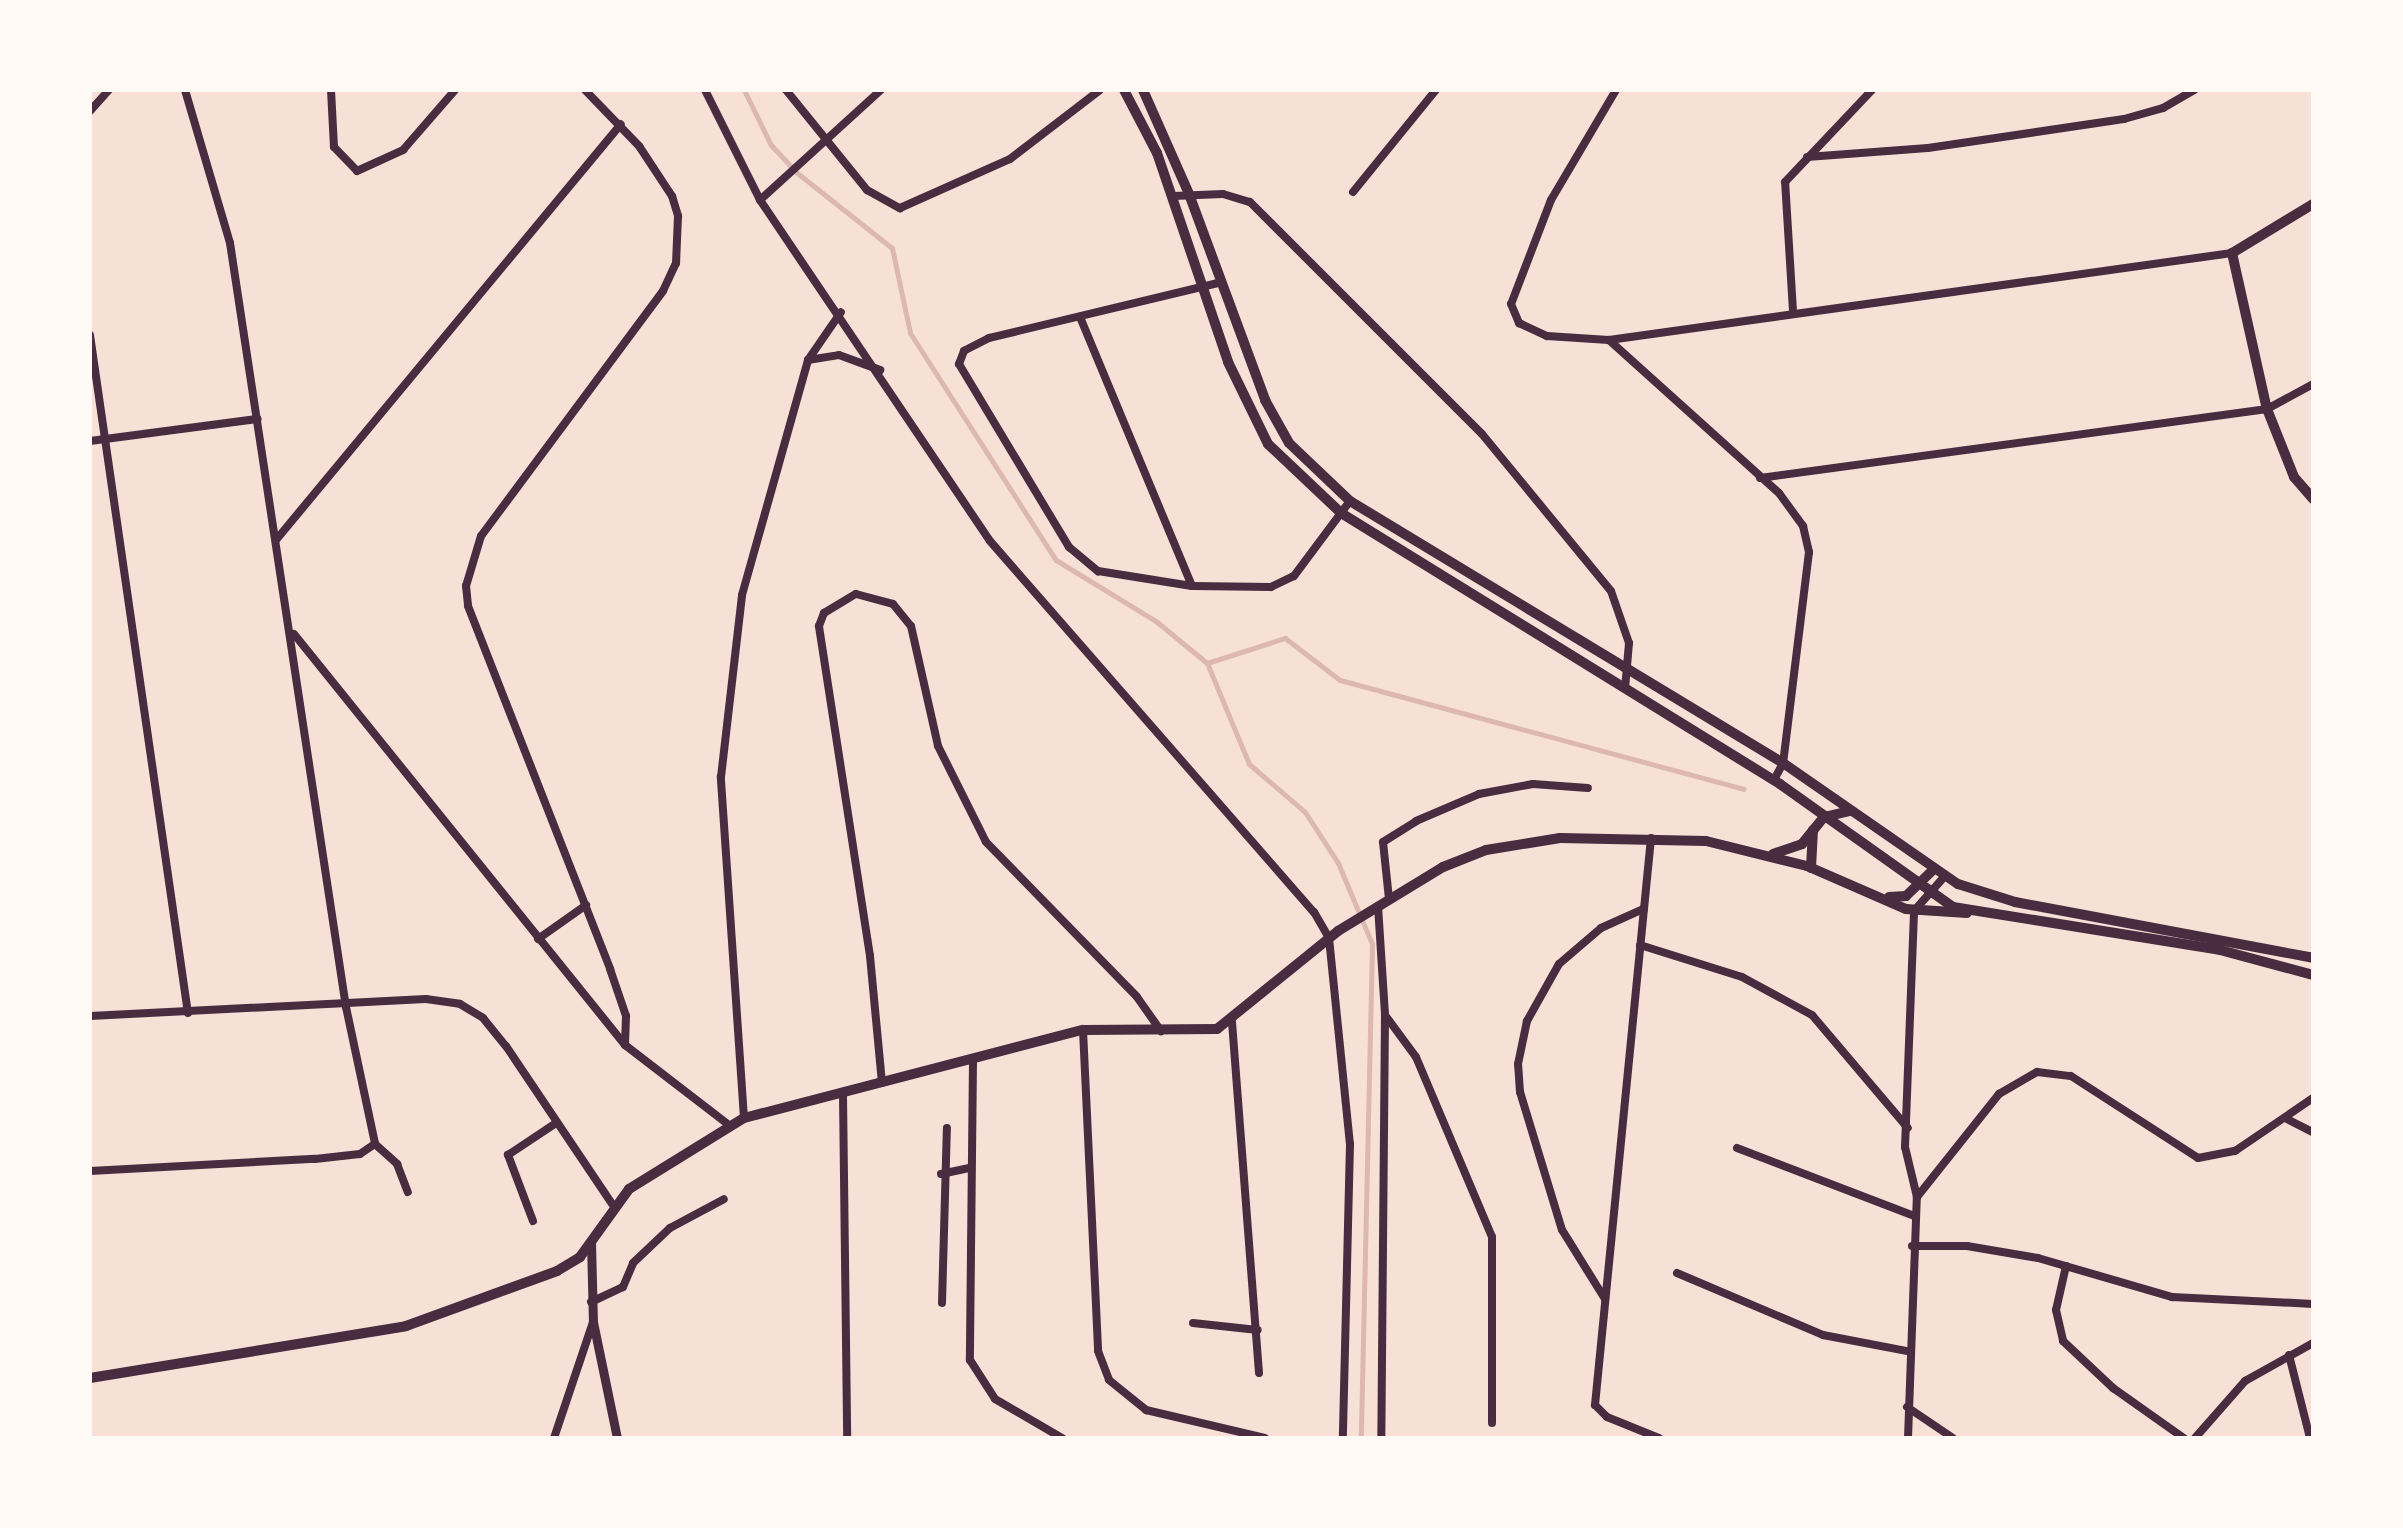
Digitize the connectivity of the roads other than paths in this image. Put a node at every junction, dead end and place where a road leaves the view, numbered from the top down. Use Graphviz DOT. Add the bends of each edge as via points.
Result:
graph roads {
  1 [pos="109,90"];
  2 [pos="185,90"];
  3 [pos="331,90"];
  4 [pos="456,90"];
  5 [pos="585,90"];
  6 [pos="705,90"];
  7 [pos="786,90"];
  8 [pos="881,90"];
  9 [pos="1100,90"];
  10 [pos="1124,90"];
  11 [pos="1143,90"];
  12 [pos="1436,90"];
  13 [pos="1616,90"];
  14 [pos="1872,90"];
  15 [pos="2194,90"];
  16 [pos="90,111"];
  17 [pos="622,124"];
  18 [pos="822,139"];
  19 [pos="1806,157"];
  20 [pos="1353,192"];
  21 [pos="1189,194"];
  22 [pos="1174,196"];
  23 [pos="760,200"];
  24 [pos="2313,204"];
  25 [pos="2232,252"];
  26 [pos="1218,283"];
  27 [pos="1201,289"];
  28 [pos="1793,311"];
  29 [pos="841,312"];
  30 [pos="1080,317"];
  31 [pos="90,335"];
  32 [pos="1609,340"];
  33 [pos="808,360"];
  34 [pos="880,370"];
  35 [pos="2313,384"];
  36 [pos="2266,410"];
  37 [pos="258,420"];
  38 [pos="105,439"];
  39 [pos="90,441"];
  40 [pos="1760,478"];
  41 [pos="2313,499"];
  42 [pos="1350,500"];
  43 [pos="1341,513"];
  44 [pos="276,540"];
  45 [pos="1192,586"];
  46 [pos="291,630"];
  47 [pos="1630,668"];
  48 [pos="1626,689"];
  49 [pos="1783,764"];
  50 [pos="1774,780"];
  51 [pos="1588,788"];
  52 [pos="1850,811"];
  53 [pos="1824,816"];
  54 [pos="1813,829"];
  55 [pos="1651,838"];
  56 [pos="1767,856"];
  57 [pos="1811,868"];
  58 [pos="1938,874"];
  59 [pos="1918,887"];
  60 [pos="1930,893"];
  61 [pos="1878,895"];
  62 [pos="1389,899"];
  63 [pos="586,905"];
  64 [pos="1373,909"];
  65 [pos="1643,909"];
  66 [pos="1914,911"];
  67 [pos="1967,913"];
  68 [pos="1333,935"];
  69 [pos="538,939"];
  70 [pos="1640,945"];
  71 [pos="2313,958"];
  72 [pos="2313,975"];
  73 [pos="346,1007"];
  74 [pos="92,1014"];
  75 [pos="188,1014"];
  76 [pos="1386,1015"];
  77 [pos="1232,1022"];
  78 [pos="1083,1030"];
  79 [pos="1161,1031"];
  80 [pos="625,1044"];
  81 [pos="973,1060"];
  82 [pos="882,1083"];
  83 [pos="843,1095"];
  84 [pos="2313,1098"];
  85 [pos="744,1118"];
  86 [pos="2285,1118"];
  87 [pos="556,1122"];
  88 [pos="729,1125"];
  89 [pos="947,1128"];
  90 [pos="1908,1128"];
  91 [pos="2313,1132"];
  92 [pos="376,1144"];
  93 [pos="1737,1148"];
  94 [pos="970,1168"];
  95 [pos="90,1171"];
  96 [pos="941,1174"];
  97 [pos="408,1192"];
  98 [pos="1918,1197"];
  99 [pos="724,1199"];
  100 [pos="612,1204"];
  101 [pos="1914,1216"];
  102 [pos="533,1221"];
  103 [pos="591,1242"];
  104 [pos="1912,1246"];
  105 [pos="2066,1266"];
  106 [pos="1677,1273"];
  107 [pos="1604,1299"];
  108 [pos="591,1302"];
  109 [pos="942,1303"];
  110 [pos="2313,1304"];
  111 [pos="593,1322"];
  112 [pos="1192,1323"];
  113 [pos="1258,1330"];
  114 [pos="2313,1342"];
  115 [pos="1906,1352"];
  116 [pos="2289,1354"];
  117 [pos="1259,1373"];
  118 [pos="90,1378"];
  119 [pos="1907,1407"];
  120 [pos="1492,1423"];
  121 [pos="554,1437"];
  122 [pos="543,1438"];
  123 [pos="618,1438"];
  124 [pos="847,1438"];
  125 [pos="1062,1438"];
  126 [pos="1265,1438"];
  127 [pos="1344,1438"];
  128 [pos="1381,1438"];
  129 [pos="1659,1438"];
  130 [pos="1908,1438"];
  131 [pos="1953,1438"];
  132 [pos="2184,1438"];
  133 [pos="2196,1438"];
  134 [pos="2310,1438"];
  1 -- 16 [label="street"];
  2 -- 37 [label="street" via="230,244"];
  3 -- 4 [label="street" via="334,146 358,171 403,150"];
  5 -- 17 [label="street"];
  6 -- 23 [label="street"];
  7 -- 18 [label="street"];
  8 -- 18 [label="street"];
  9 -- 18 [label="street" via="1010,159 900,208 876,199"];
  10 -- 22 [label="main road"];
  11 -- 21 [label="main road"];
  12 -- 20 [label="street"];
  13 -- 32 [label="street" via="1551,200 1510,308 1519,322 1547,336"];
  14 -- 19 [label="street"];
  15 -- 19 [label="street" via="2164,108 2124,118 1928,148"];
  17 -- 44 [label="street"];
  17 -- 63 [label="street" via="672,196 676,263 663,291 482,536 466,586 468,606"];
  18 -- 23 [label="street"];
  19 -- 28 [label="street" via="1785,182"];
  21 -- 22 [label="street"];
  21 -- 26 [label="main road"];
  21 -- 47 [label="street" via="1250,202 1482,434 1611,591 1629,643"];
  22 -- 27 [label="main road"];
  23 -- 29 [label="street"];
  24 -- 25 [label="main road"];
  25 -- 28 [label="street"];
  25 -- 36 [label="main road"];
  26 -- 27 [label="street"];
  26 -- 42 [label="main road" via="1278,426"];
  27 -- 30 [label="street"];
  27 -- 43 [label="main road" via="1268,444"];
  28 -- 32 [label="street"];
  29 -- 33 [label="street"];
  29 -- 34 [label="street"];
  30 -- 45 [label="street"];
  30 -- 45 [label="street" via="989,338 964,351 960,364 1083,564 1114,576"];
  31 -- 38 [label="street"];
  32 -- 40 [label="street"];
  33 -- 34 [label="street" via="839,355"];
  33 -- 85 [label="street" via="742,595 723,744"];
  34 -- 68 [label="street" via="990,540"];
  35 -- 36 [label="street"];
  36 -- 40 [label="street"];
  36 -- 41 [label="main road" via="2294,477"];
  37 -- 38 [label="street"];
  37 -- 44 [label="street"];
  38 -- 39 [label="street"];
  38 -- 75 [label="street"];
  40 -- 49 [label="street" via="1794,509 1809,552"];
  42 -- 43 [label="street"];
  42 -- 47 [label="main road"];
  43 -- 45 [label="street" via="1280,584 1258,590"];
  43 -- 48 [label="main road"];
  44 -- 46 [label="street"];
  46 -- 69 [label="street"];
  46 -- 73 [label="street"];
  47 -- 48 [label="street"];
  47 -- 49 [label="main road"];
  48 -- 50 [label="main road"];
  49 -- 50 [label="street"];
  49 -- 52 [label="main road"];
  50 -- 53 [label="main road"];
  51 -- 62 [label="street" via="1515,787 1416,820 1383,842"];
  52 -- 53 [label="main road"];
  52 -- 58 [label="main road"];
  53 -- 54 [label="main road"];
  53 -- 59 [label="main road"];
  54 -- 56 [label="main road" via="1802,844"];
  54 -- 57 [label="main road"];
  55 -- 56 [label="main road" via="1706,841"];
  55 -- 62 [label="main road" via="1560,838 1486,850"];
  55 -- 65 [label="street"];
  56 -- 57 [label="main road"];
  57 -- 61 [label="main road"];
  58 -- 59 [label="main road"];
  58 -- 60 [label="street"];
  58 -- 71 [label="main road" via="2016,902"];
  59 -- 60 [label="main road"];
  59 -- 61 [label="main road" via="1898,898"];
  60 -- 66 [label="street"];
  60 -- 67 [label="main road"];
  61 -- 66 [label="main road"];
  62 -- 64 [label="main road"];
  63 -- 69 [label="street"];
  63 -- 80 [label="street" via="626,1016"];
  64 -- 68 [label="main road"];
  64 -- 76 [label="street"];
  65 -- 70 [label="street"];
  65 -- 107 [label="street" via="1601,928 1558,964 1527,1022 1518,1064 1520,1092 1562,1230"];
  66 -- 67 [label="main road"];
  66 -- 90 [label="street"];
  67 -- 72 [label="main road" via="2220,950"];
  68 -- 77 [label="main road"];
  68 -- 127 [label="street" via="1350,1144"];
  69 -- 80 [label="street"];
  70 -- 90 [label="street" via="1742,977 1812,1016"];
  70 -- 107 [label="street"];
  73 -- 75 [label="street"];
  73 -- 87 [label="street" via="426,999 471,1008 506,1046"];
  73 -- 92 [label="street"];
  74 -- 75 [label="street"];
  76 -- 120 [label="street" via="1416,1057 1492,1237"];
  76 -- 128 [label="street"];
  77 -- 79 [label="main road" via="1200,1032"];
  77 -- 113 [label="street"];
  78 -- 79 [label="main road"];
  78 -- 81 [label="main road"];
  78 -- 126 [label="street" via="1098,1351 1109,1380 1146,1410"];
  79 -- 82 [label="street" via="1137,997 986,842 938,746 910,626 894,604 852,596 824,613 819,626 870,956"];
  80 -- 88 [label="street"];
  81 -- 82 [label="main road"];
  81 -- 94 [label="street"];
  82 -- 83 [label="main road"];
  83 -- 85 [label="main road"];
  83 -- 124 [label="street"];
  84 -- 86 [label="street"];
  85 -- 88 [label="main road"];
  86 -- 91 [label="street"];
  86 -- 98 [label="street" via="2236,1151 2198,1158 2071,1076 2037,1072 1999,1094"];
  87 -- 100 [label="street"];
  87 -- 102 [label="street" via="508,1156"];
  88 -- 100 [label="main road"];
  89 -- 96 [label="street"];
  90 -- 98 [label="street" via="1905,1148"];
  92 -- 95 [label="street" via="360,1154"];
  92 -- 97 [label="street" via="396,1164"];
  93 -- 101 [label="street"];
  94 -- 96 [label="street"];
  94 -- 125 [label="street" via="970,1360 995,1399"];
  96 -- 109 [label="street"];
  98 -- 101 [label="street"];
  99 -- 108 [label="street" via="670,1228 633,1264 624,1287"];
  100 -- 103 [label="main road"];
  101 -- 104 [label="street"];
  103 -- 108 [label="street"];
  103 -- 118 [label="main road" via="557,1271 406,1326"];
  104 -- 105 [label="street" via="1967,1246"];
  104 -- 115 [label="street"];
  105 -- 110 [label="street" via="2172,1297"];
  105 -- 132 [label="street" via="2056,1310 2063,1342"];
  106 -- 115 [label="street" via="1823,1335"];
  107 -- 129 [label="street" via="1596,1407"];
  108 -- 111 [label="street"];
  111 -- 121 [label="street"];
  111 -- 123 [label="street"];
  112 -- 113 [label="street"];
  113 -- 117 [label="street"];
  114 -- 116 [label="street"];
  115 -- 119 [label="street"];
  116 -- 133 [label="street" via="2232,1392"];
  116 -- 134 [label="street"];
  119 -- 130 [label="street"];
  119 -- 131 [label="street"];
  121 -- 122 [label="street"];
}
